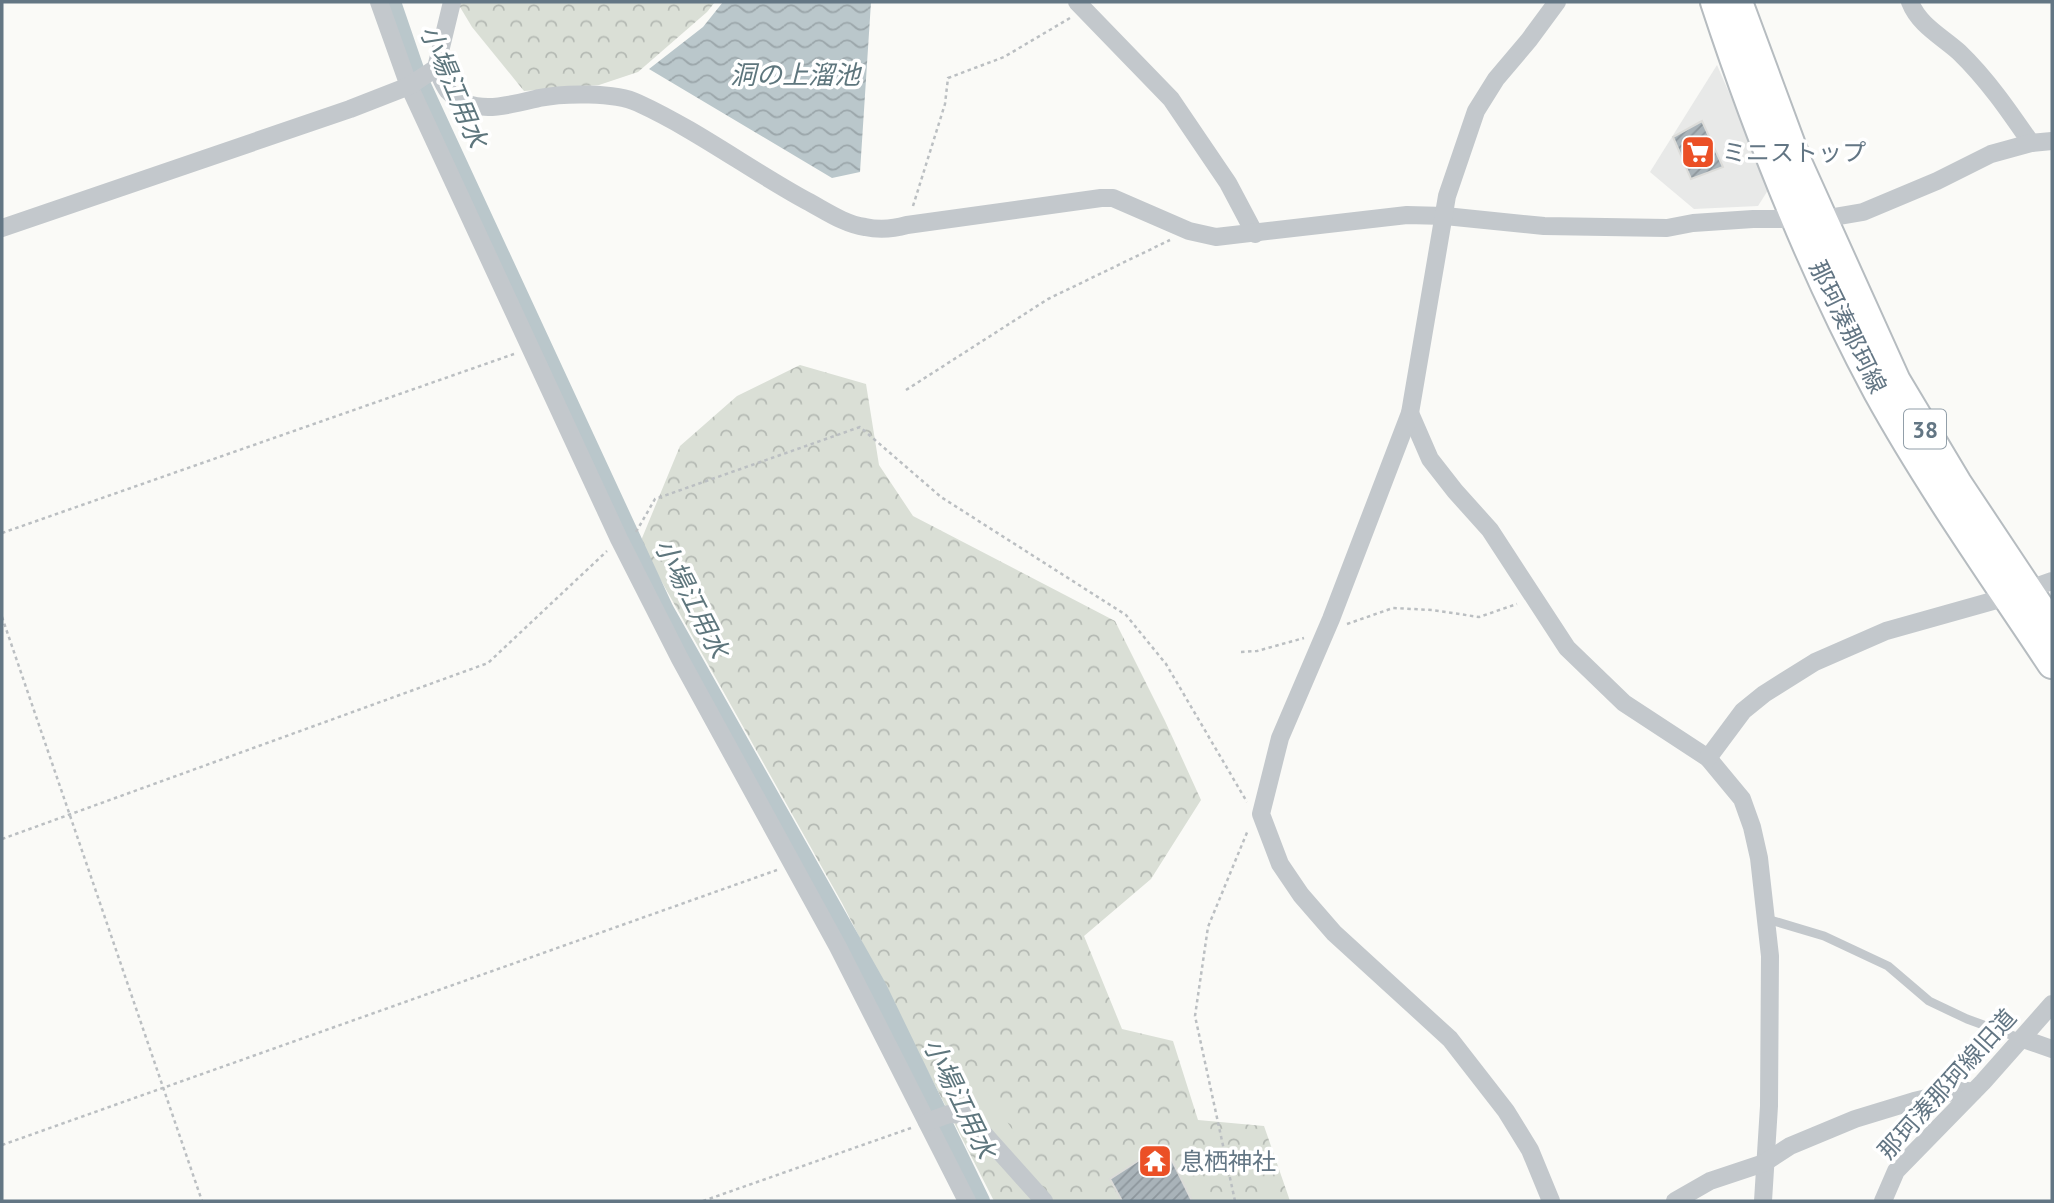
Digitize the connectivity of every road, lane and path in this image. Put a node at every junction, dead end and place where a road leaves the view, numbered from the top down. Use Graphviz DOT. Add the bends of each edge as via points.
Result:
graph roads {
  1 [pos="379,2"];
  2 [pos="453,2"];
  3 [pos="1557,2"];
  4 [pos="1715,2"];
  5 [pos="1738,2"];
  6 [pos="1910,2"];
  7 [pos="1080,6"];
  8 [pos="421,78"];
  9 [pos="2052,141"];
  10 [pos="2031,143"];
  11 [pos="1445,216"];
  12 [pos="1809,219"];
  13 [pos="907,225"];
  14 [pos="2,228"];
  15 [pos="1189,231"];
  16 [pos="1255,234"];
  17 [pos="531,348"];
  18 [pos="906,390"];
  19 [pos="1409,413"];
  20 [pos="2,533"];
  21 [pos="627,536"];
  22 [pos="2029,589"];
  23 [pos="1533,598"];
  24 [pos="2,617"];
  25 [pos="2052,626"];
  26 [pos="1326,631"];
  27 [pos="1241,652"];
  28 [pos="2052,664"];
  29 [pos="1708,758"];
  30 [pos="1258,814"];
  31 [pos="70,815"];
  32 [pos="2,839"];
  33 [pos="793,864"];
  34 [pos="1767,919"];
  35 [pos="2052,1004"];
  36 [pos="2023,1039"];
  37 [pos="2052,1049"];
  38 [pos="164,1088"];
  39 [pos="1973,1092"];
  40 [pos="937,1119"];
  41 [pos="2,1145"];
  42 [pos="1764,1163"];
  43 [pos="202,1201"];
  44 [pos="703,1201"];
  45 [pos="967,1201"];
  46 [pos="1045,1201"];
  47 [pos="1235,1201"];
  48 [pos="1551,1201"];
  49 [pos="1675,1201"];
  50 [pos="1763,1201"];
  51 [pos="1883,1201"];
  1 -- 8 [label="street"];
  2 -- 8 [label="street"];
  3 -- 11 [label="street" via="1476,111 1447,196"];
  4 -- 12 [label="main road, 那珂湊那珂線 / 38" via="1760,134"];
  5 -- 12 [label="main road, 那珂湊那珂線 / 38" via="1783,125"];
  6 -- 10 [label="street" via="1916,16 1999,95"];
  7 -- 13 [label="path" via="1004,57 948,78 945,104"];
  7 -- 16 [label="street" via="1171,99 1228,183"];
  8 -- 13 [label="street" via="468,104 495,108 540,98 608,94 628,98 842,220 867,228"];
  8 -- 14 [label="street" via="350,109"];
  8 -- 17 [label="street"];
  9 -- 10 [label="street"];
  10 -- 12 [label="street" via="1991,154 1863,212"];
  11 -- 12 [label="street" via="1544,226 1653,228 1741,219"];
  11 -- 16 [label="street" via="1362,218"];
  11 -- 19 [label="street"];
  12 -- 22 [label="main road, 那珂湊那珂線 / 38" via="1896,381 1957,483"];
  13 -- 15 [label="street" via="1113,198"];
  15 -- 16 [label="street" via="1216,237"];
  15 -- 18 [label="path" via="1048,299"];
  17 -- 20 [label="path"];
  17 -- 21 [label="street"];
  19 -- 23 [label="street" via="1430,459 1490,530"];
  19 -- 26 [label="street"];
  21 -- 30 [label="path" via="655,499 860,427 941,497 1126,615 1166,664"];
  21 -- 31 [label="path" via="488,663"];
  21 -- 33 [label="street" via="680,659"];
  22 -- 25 [label="main road, 那珂湊那珂線 / 38"];
  22 -- 28 [label="main road, 那珂湊那珂線 / 38"];
  22 -- 29 [label="street" via="1886,631 1815,662 1743,711"];
  23 -- 26 [label="path" via="1479,617 1393,608"];
  23 -- 29 [label="street" via="1567,648 1624,703"];
  24 -- 31 [label="path"];
  26 -- 27 [label="path"];
  26 -- 30 [label="street" via="1280,738"];
  29 -- 34 [label="street" via="1742,799 1759,858"];
  30 -- 47 [label="path" via="1209,927 1195,1016"];
  30 -- 48 [label="street" via="1280,864 1301,895 1334,933 1450,1039 1506,1111 1530,1150"];
  31 -- 32 [label="path"];
  31 -- 38 [label="path"];
  33 -- 38 [label="path"];
  33 -- 40 [label="street"];
  34 -- 36 [label="lane" via="1824,936 1888,966 1929,1001"];
  34 -- 42 [label="street" via="1769,1065"];
  35 -- 36 [label="street, 那珂湊那珂線旧道"];
  36 -- 37 [label="street"];
  36 -- 39 [label="street, 那珂湊那珂線旧道"];
  38 -- 41 [label="path"];
  38 -- 43 [label="path"];
  39 -- 42 [label="street" via="1961,1090 1855,1119 1790,1146"];
  39 -- 51 [label="street, 那珂湊那珂線旧道" via="1896,1171"];
  40 -- 44 [label="path"];
  40 -- 45 [label="street"];
  40 -- 46 [label="street" via="967,1115"];
  42 -- 49 [label="street" via="1710,1181"];
  42 -- 50 [label="street"];
}
